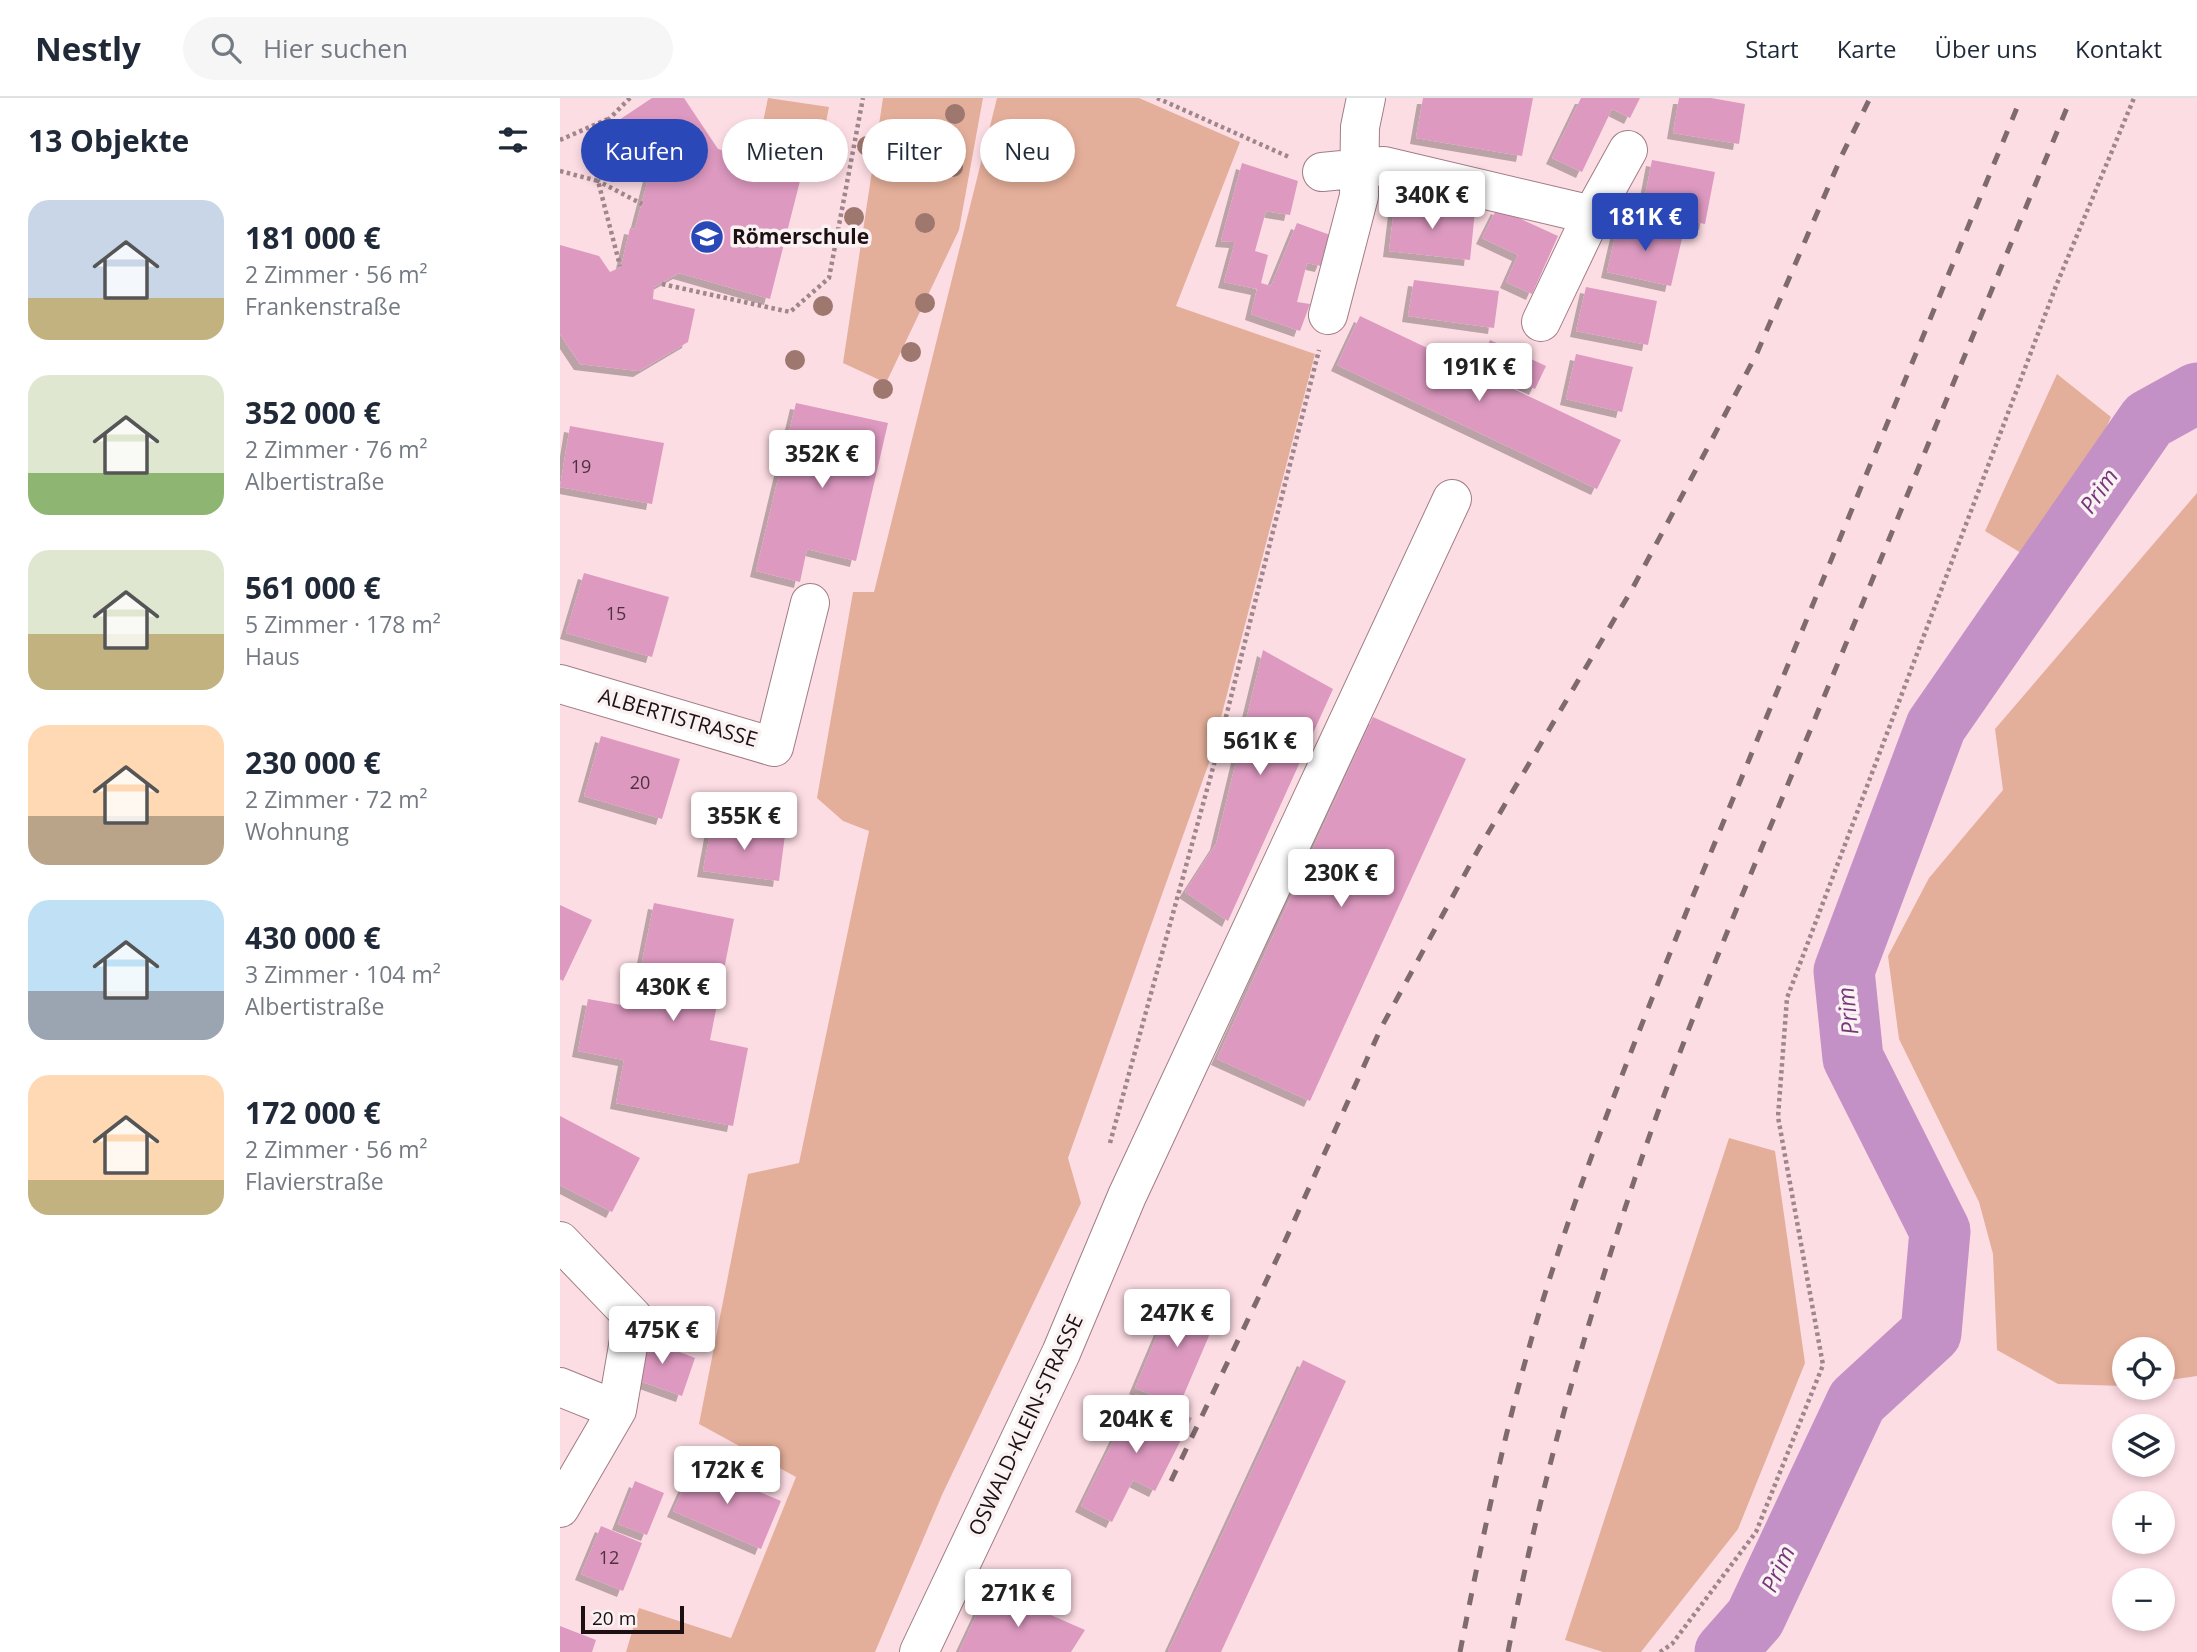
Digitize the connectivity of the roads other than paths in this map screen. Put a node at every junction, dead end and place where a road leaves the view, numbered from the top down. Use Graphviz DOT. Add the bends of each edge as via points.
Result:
graph roads {
  1 [pos="1366,98"];
  2 [pos="1628,150"];
  3 [pos="1359,167"];
  4 [pos="1322,172"];
  5 [pos="1592,215"];
  6 [pos="1328,315"];
  7 [pos="1541,322"];
  8 [pos="1452,499"];
  9 [pos="810,603"];
  10 [pos="560,684"];
  11 [pos="560,1241"];
  12 [pos="560,1387"];
  13 [pos="617,1410"];
  14 [pos="560,1508"];
  15 [pos="919,1652"];
  1 -- 3 [label="street"];
  2 -- 5 [label="street"];
  3 -- 4 [label="street"];
  3 -- 5 [label="street" via="1384,166"];
  3 -- 6 [label="street" via="1359,196"];
  5 -- 7 [label="street"];
  8 -- 15 [label="street, OSWALD-KLEIN-STRASSE"];
  9 -- 10 [label="street, ALBERTISTRASSE" via="774,747"];
  11 -- 13 [label="street" via="633,1317"];
  12 -- 13 [label="street"];
  13 -- 14 [label="street"];
}
